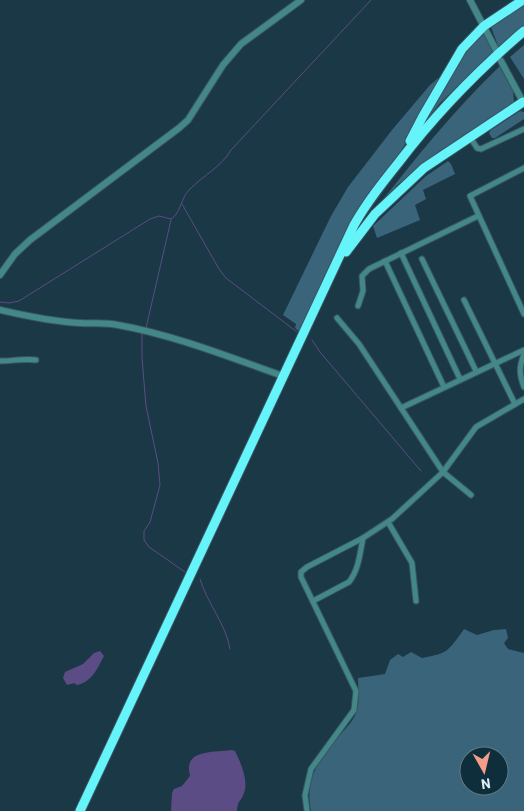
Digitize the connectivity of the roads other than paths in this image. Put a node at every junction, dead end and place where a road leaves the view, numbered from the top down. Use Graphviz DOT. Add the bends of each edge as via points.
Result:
graph roads {
  1 [pos="300,0"];
  2 [pos="470,0"];
  3 [pos="523,0"];
  4 [pos="484,26"];
  5 [pos="524,31"];
  6 [pos="524,38"];
  7 [pos="496,50"];
  8 [pos="501,61"];
  9 [pos="523,103"];
  10 [pos="524,129"];
  11 [pos="470,137"];
  12 [pos="401,159"];
  13 [pos="524,168"];
  14 [pos="478,216"];
  15 [pos="346,252"];
  16 [pos="401,253"];
  17 [pos="422,258"];
  18 [pos="385,261"];
  19 [pos="0,275"];
  20 [pos="464,300"];
  21 [pos="358,306"];
  22 [pos="0,310"];
  23 [pos="524,314"];
  24 [pos="337,318"];
  25 [pos="524,350"];
  26 [pos="524,354"];
  27 [pos="36,360"];
  28 [pos="0,361"];
  29 [pos="494,363"];
  30 [pos="476,372"];
  31 [pos="283,376"];
  32 [pos="460,379"];
  33 [pos="444,387"];
  34 [pos="524,387"];
  35 [pos="524,399"];
  36 [pos="515,404"];
  37 [pos="401,408"];
  38 [pos="443,472"];
  39 [pos="471,495"];
  40 [pos="388,522"];
  41 [pos="363,538"];
  42 [pos="313,601"];
  43 [pos="416,601"];
  44 [pos="80,811"];
  45 [pos="85,811"];
  46 [pos="307,811"];
  1 -- 19 [label="street" via="240,44 188,120 30,240 14,254"];
  2 -- 4 [label="street"];
  3 -- 4 [label="highway"];
  4 -- 7 [label="street"];
  4 -- 12 [label="highway" via="462,49"];
  5 -- 12 [label="highway" via="465,84"];
  6 -- 15 [label="highway" via="469,87 417,145 371,206"];
  8 -- 9 [label="street"];
  9 -- 11 [label="highway"];
  10 -- 11 [label="street" via="481,149"];
  11 -- 15 [label="highway" via="424,168 397,192 375,214"];
  12 -- 31 [label="highway" via="367,202 354,225"];
  13 -- 14 [label="street" via="470,196"];
  14 -- 16 [label="street"];
  14 -- 23 [label="street"];
  15 -- 45 [label="highway"];
  16 -- 18 [label="street"];
  16 -- 32 [label="street"];
  17 -- 30 [label="street"];
  18 -- 21 [label="street" via="362,276 363,291"];
  18 -- 33 [label="street"];
  20 -- 29 [label="street"];
  22 -- 31 [label="street" via="80,324 106,322 121,325 200,347"];
  24 -- 37 [label="street" via="359,344"];
  25 -- 29 [label="street"];
  26 -- 34 [label="street" via="519,367"];
  27 -- 28 [label="street"];
  29 -- 30 [label="street"];
  29 -- 36 [label="street"];
  30 -- 32 [label="street"];
  31 -- 44 [label="highway"];
  32 -- 33 [label="street"];
  33 -- 37 [label="street"];
  35 -- 36 [label="street"];
  36 -- 38 [label="street" via="476,426"];
  37 -- 38 [label="street"];
  38 -- 39 [label="street"];
  38 -- 40 [label="street"];
  40 -- 41 [label="street"];
  40 -- 43 [label="street" via="412,563"];
  41 -- 42 [label="street" via="353,577"];
  41 -- 42 [label="street" via="302,572 301,577"];
  42 -- 46 [label="street" via="356,691 354,710 310,770 305,795"];
}
